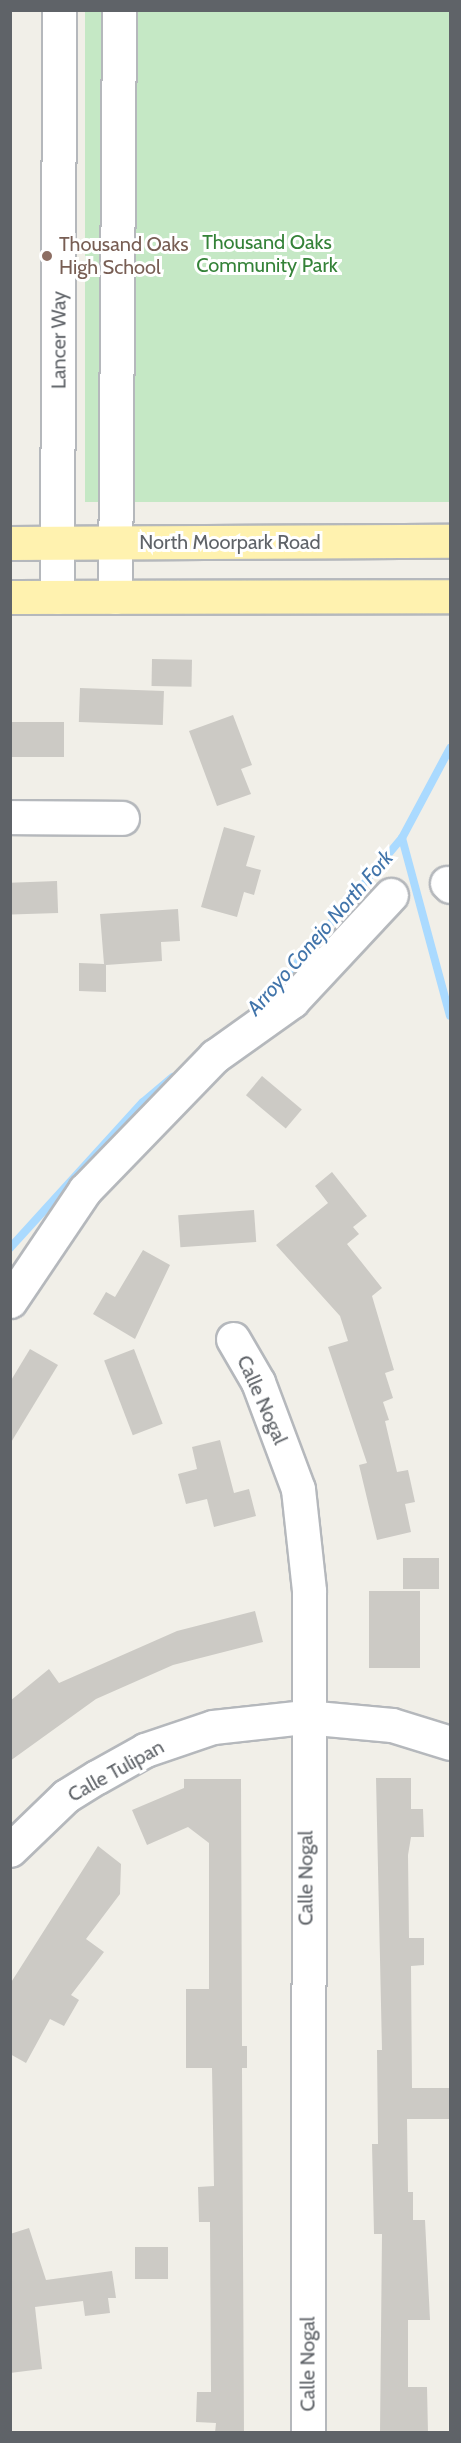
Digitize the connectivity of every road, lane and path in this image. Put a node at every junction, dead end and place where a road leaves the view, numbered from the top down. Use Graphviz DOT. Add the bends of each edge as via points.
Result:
graph roads {
  1 [pos="59,10"];
  2 [pos="118,10"];
  3 [pos="450,541"];
  4 [pos="116,542"];
  5 [pos="10,543"];
  6 [pos="57,543"];
  7 [pos="450,596"];
  8 [pos="10,597"];
  9 [pos="57,597"];
  10 [pos="115,597"];
  11 [pos="10,817"];
  12 [pos="122,818"];
  13 [pos="391,895"];
  14 [pos="10,1300"];
  15 [pos="233,1339"];
  16 [pos="305,1717"];
  17 [pos="450,1743"];
  18 [pos="10,1850"];
  19 [pos="308,2433"];
  1 -- 6 [label="street, Lancer Way"];
  2 -- 4 [label="street"];
  3 -- 4 [label="main road, North Moorpark Road"];
  4 -- 6 [label="main road, North Moorpark Road"];
  4 -- 10 [label="street"];
  5 -- 6 [label="main road, North Moorpark Road"];
  6 -- 9 [label="street, Lancer Way"];
  7 -- 10 [label="main road"];
  8 -- 9 [label="main road"];
  9 -- 10 [label="main road"];
  11 -- 12 [label="street"];
  13 -- 14 [label="street" via="292,1001 215,1056 85,1190"];
  15 -- 16 [label="street, Calle Nogal" via="272,1415 303,1514 309,1591"];
  16 -- 17 [label="street, Calle Tulipan" via="392,1725"];
  16 -- 18 [label="street, Calle Tulipan" via="213,1727 145,1750 66,1796"];
  16 -- 19 [label="street, Calle Nogal"];
}
